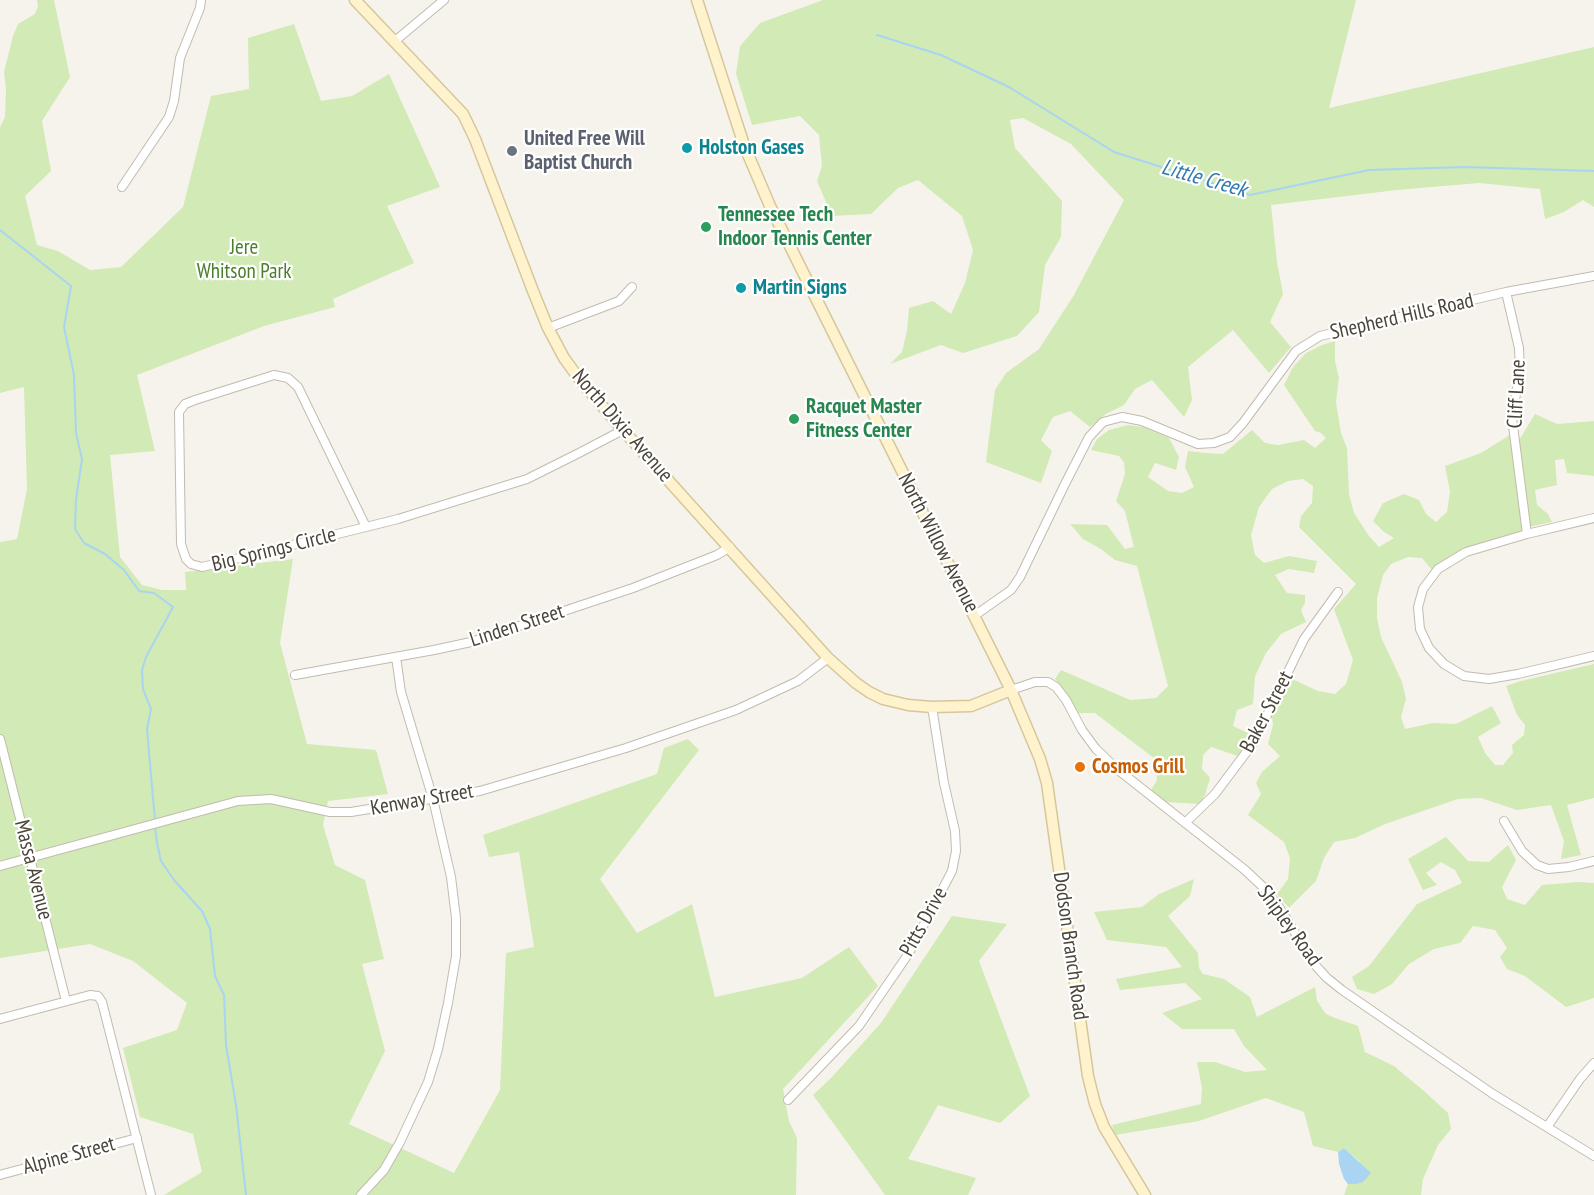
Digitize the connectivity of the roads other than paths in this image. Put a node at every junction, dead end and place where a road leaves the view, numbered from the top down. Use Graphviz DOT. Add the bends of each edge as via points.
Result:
graph roads {
  1 [pos="201,0"];
  2 [pos="355,0"];
  3 [pos="444,0"];
  4 [pos="697,0"];
  5 [pos="395,41"];
  6 [pos="122,187"];
  7 [pos="1594,276"];
  8 [pos="632,287"];
  9 [pos="1506,292"];
  10 [pos="548,328"];
  11 [pos="623,429"];
  12 [pos="1594,518"];
  13 [pos="366,527"];
  14 [pos="1527,534"];
  15 [pos="730,547"];
  16 [pos="1338,592"];
  17 [pos="975,616"];
  18 [pos="396,657"];
  19 [pos="1594,657"];
  20 [pos="828,658"];
  21 [pos="295,675"];
  22 [pos="1011,690"];
  23 [pos="932,707"];
  24 [pos="0,739"];
  25 [pos="434,799"];
  26 [pos="1504,821"];
  27 [pos="1185,823"];
  28 [pos="30,859"];
  29 [pos="1594,861"];
  30 [pos="0,866"];
  31 [pos="66,1001"];
  32 [pos="0,1019"];
  33 [pos="1594,1063"];
  34 [pos="788,1100"];
  35 [pos="1547,1127"];
  36 [pos="137,1138"];
  37 [pos="1594,1156"];
  38 [pos="0,1175"];
  39 [pos="152,1195"];
  40 [pos="361,1195"];
  41 [pos="1145,1195"];
  1 -- 6 [label="street" via="180,58 169,117"];
  2 -- 5 [label="main road, North Dixie Avenue"];
  3 -- 5 [label="street"];
  4 -- 17 [label="main road, North Willow Avenue" via="744,145 770,206"];
  5 -- 10 [label="main road, North Dixie Avenue" via="463,114"];
  7 -- 9 [label="street, Shepherd Hills Road"];
  8 -- 10 [label="street" via="619,301"];
  9 -- 14 [label="street, Cliff Lane" via="1519,348 1520,370 1512,418"];
  9 -- 17 [label="street, Shepherd Hills Road" via="1320,336 1296,351 1230,437 1214,443 1198,444 1122,417 1103,422 1089,437 1020,577 1011,590"];
  10 -- 11 [label="main road, North Dixie Avenue" via="580,380"];
  11 -- 13 [label="street, Big Springs Circle" via="526,479"];
  11 -- 15 [label="main road, North Dixie Avenue"];
  12 -- 14 [label="street"];
  13 -- 13 [label="street, Big Springs Circle" via="298,387 288,378 274,375 210,394 185,404 179,412 181,544 191,564 202,567"];
  14 -- 19 [label="street" via="1466,552 1438,569 1423,589 1418,607 1420,629 1429,648 1444,664 1464,676 1489,679"];
  15 -- 18 [label="street, Linden Street" via="633,588 504,632"];
  15 -- 20 [label="main road, North Dixie Avenue"];
  16 -- 27 [label="street, Baker Street" via="1304,639 1254,742 1215,794"];
  17 -- 22 [label="main road, North Willow Avenue"];
  18 -- 21 [label="street, Linden Street"];
  18 -- 25 [label="street" via="401,692"];
  20 -- 23 [label="main road, North Dixie Avenue" via="876,696"];
  20 -- 25 [label="street, Kenway Street" via="798,681 736,710 520,780"];
  22 -- 23 [label="main road, North Dixie Avenue" via="971,706"];
  22 -- 27 [label="street, Shipley Road" via="1035,682 1048,682 1056,687 1096,749"];
  22 -- 41 [label="main road, Dodson Branch Road" via="1047,783 1095,1104 1104,1127"];
  23 -- 34 [label="street, Pitts Drive" via="955,831 952,871 909,953 859,1026"];
  24 -- 28 [label="street, Massa Avenue"];
  25 -- 28 [label="street, Kenway Street" via="351,813 271,799 238,801"];
  25 -- 40 [label="street" via="456,918 456,956 448,1003 428,1082 384,1170"];
  26 -- 29 [label="street" via="1522,851 1537,865 1548,869"];
  27 -- 35 [label="street, Shipley Road" via="1262,886 1327,978 1484,1088"];
  28 -- 30 [label="street, Kenway Street"];
  28 -- 31 [label="street, Massa Avenue"];
  31 -- 32 [label="street"];
  31 -- 36 [label="street" via="90,995 98,996 102,1002"];
  33 -- 35 [label="street"];
  35 -- 37 [label="street, Shipley Road"];
  36 -- 38 [label="street, Alpine Street"];
  36 -- 39 [label="street"];
}
